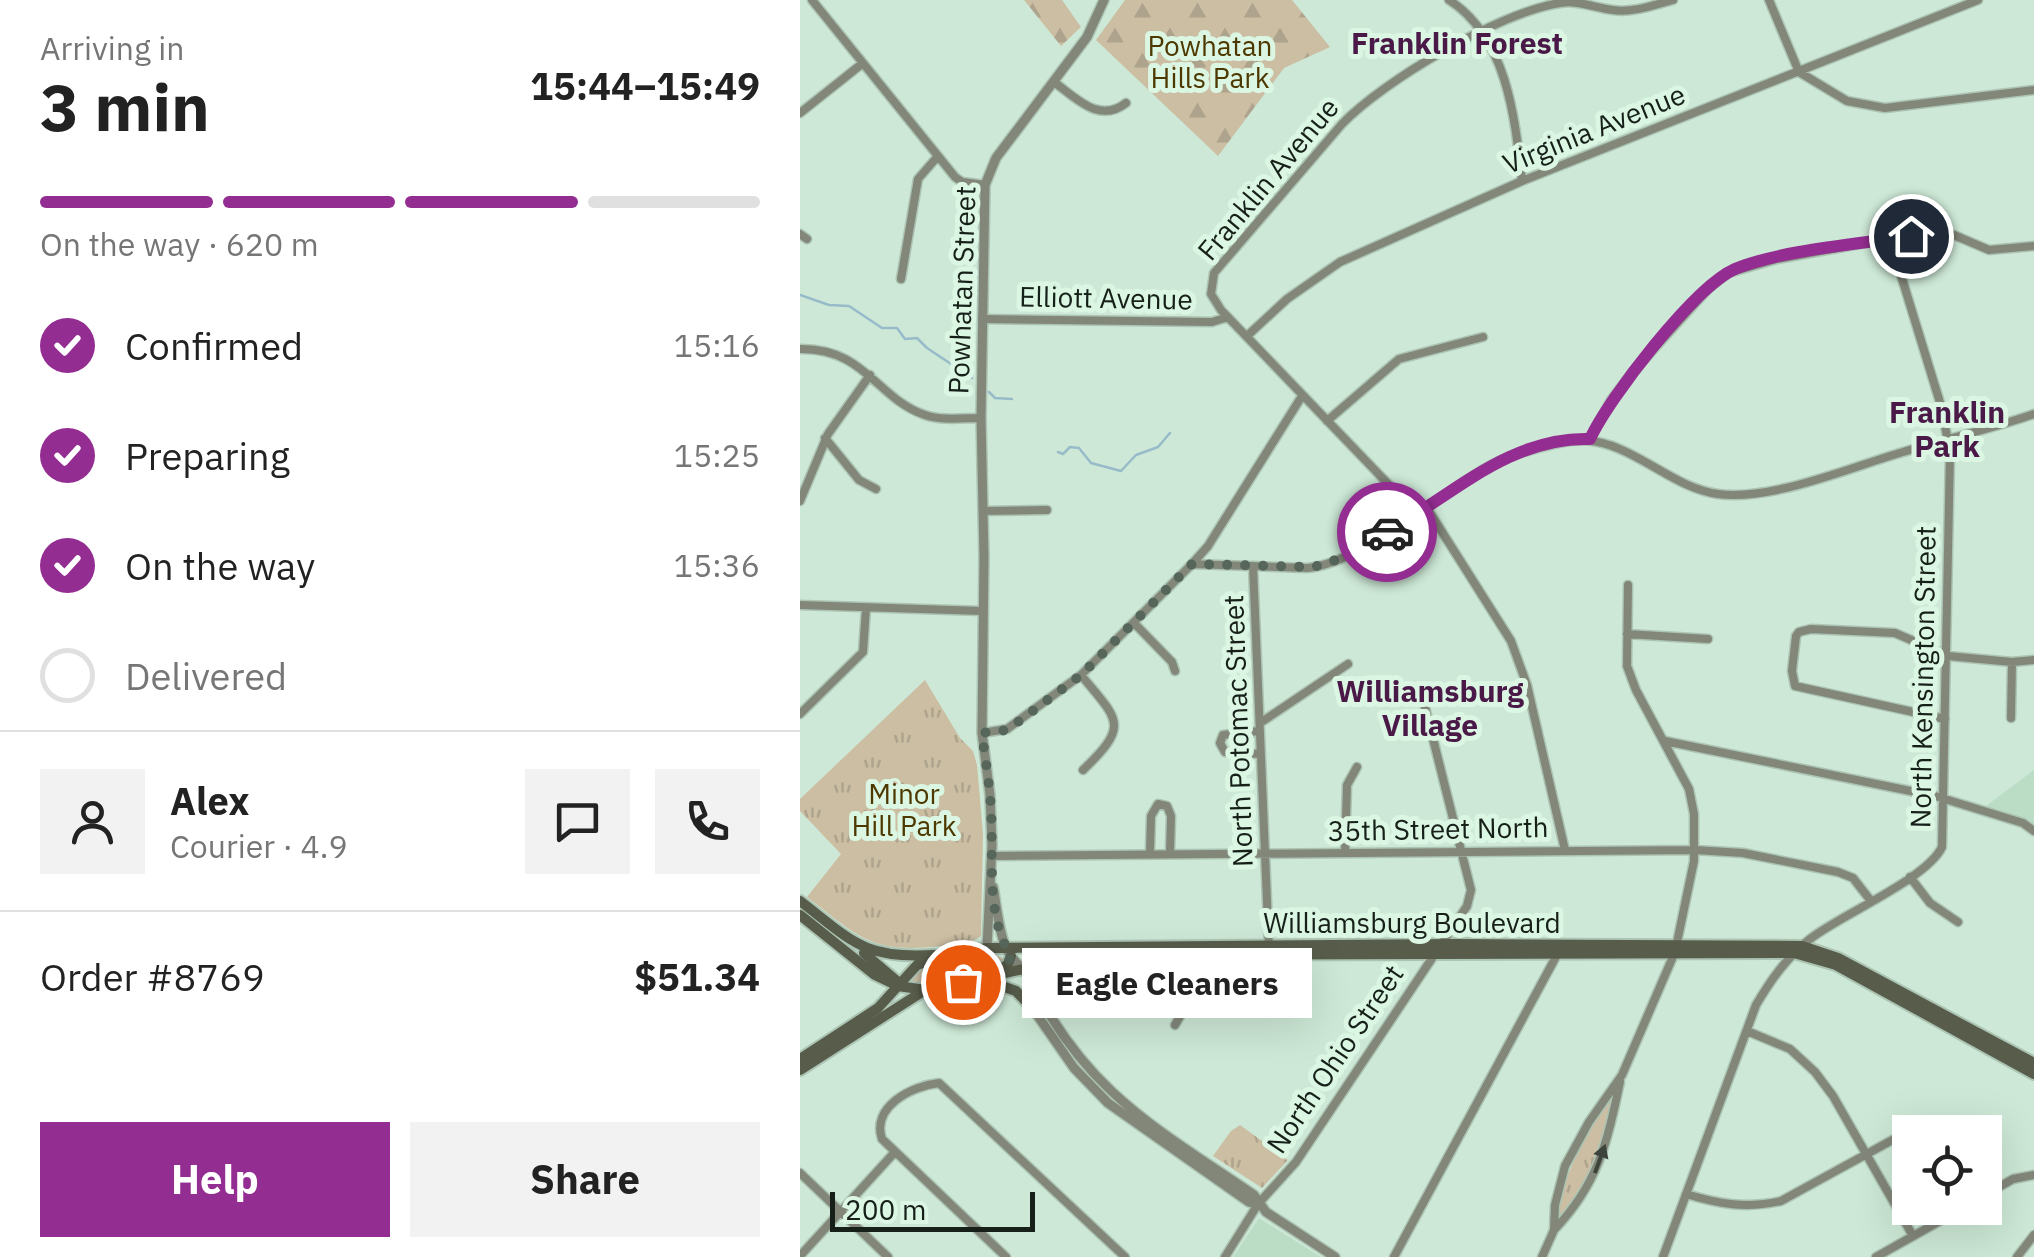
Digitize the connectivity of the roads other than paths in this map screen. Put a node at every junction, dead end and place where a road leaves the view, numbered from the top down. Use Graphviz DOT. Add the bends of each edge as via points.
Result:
graph roads {
  1 [pos="812,0"];
  2 [pos="1104,0"];
  3 [pos="1449,0"];
  4 [pos="1673,0"];
  5 [pos="1769,0"];
  6 [pos="1978,0"];
  7 [pos="1482,30"];
  8 [pos="862,62"];
  9 [pos="1798,72"];
  10 [pos="1054,82"];
  11 [pos="2034,90"];
  12 [pos="1126,103"];
  13 [pos="800,113"];
  14 [pos="938,156"];
  15 [pos="1522,181"];
  16 [pos="984,185"];
  17 [pos="1896,238"];
  18 [pos="2034,246"];
  19 [pos="901,279"];
  20 [pos="1228,317"];
  21 [pos="982,318"];
  22 [pos="1247,336"];
  23 [pos="1483,338"];
  24 [pos="800,349"];
  25 [pos="870,375"];
  26 [pos="1302,396"];
  27 [pos="2034,414"];
  28 [pos="981,418"];
  29 [pos="1327,421"];
  30 [pos="826,438"];
  31 [pos="1590,439"];
  32 [pos="1949,439"];
  33 [pos="876,489"];
  34 [pos="800,501"];
  35 [pos="1427,508"];
  36 [pos="1047,510"];
  37 [pos="983,511"];
  38 [pos="1417,514"];
  39 [pos="1192,564"];
  40 [pos="1254,566"];
  41 [pos="1628,586"];
  42 [pos="800,606"];
  43 [pos="866,608"];
  44 [pos="982,611"];
  45 [pos="1134,623"];
  46 [pos="1627,634"];
  47 [pos="1708,638"];
  48 [pos="1948,656"];
  49 [pos="2034,660"];
  50 [pos="2012,662"];
  51 [pos="1348,664"];
  52 [pos="1175,671"];
  53 [pos="1081,675"];
  54 [pos="1425,707"];
  55 [pos="800,714"];
  56 [pos="2011,718"];
  57 [pos="1945,719"];
  58 [pos="1259,727"];
  59 [pos="982,733"];
  60 [pos="1664,741"];
  61 [pos="1260,754"];
  62 [pos="1357,767"];
  63 [pos="1083,770"];
  64 [pos="1944,798"];
  65 [pos="2034,830"];
  66 [pos="1565,850"];
  67 [pos="1695,850"];
  68 [pos="1150,852"];
  69 [pos="1170,852"];
  70 [pos="1461,852"];
  71 [pos="1265,854"];
  72 [pos="1345,854"];
  73 [pos="992,856"];
  74 [pos="1910,877"];
  75 [pos="992,880"];
  76 [pos="800,901"];
  77 [pos="1870,901"];
  78 [pos="800,915"];
  79 [pos="1958,922"];
  80 [pos="855,946"];
  81 [pos="986,948"];
  82 [pos="1676,948"];
  83 [pos="1269,949"];
  84 [pos="1436,949"];
  85 [pos="1559,949"];
  86 [pos="1798,949"];
  87 [pos="1211,950"];
  88 [pos="1008,952"];
  89 [pos="949,954"];
  90 [pos="1056,962"];
  91 [pos="1024,970"];
  92 [pos="875,975"];
  93 [pos="994,976"];
  94 [pos="979,979"];
  95 [pos="901,985"];
  96 [pos="926,990"];
  97 [pos="1037,1006"];
  98 [pos="878,1014"];
  99 [pos="1176,1026"];
  100 [pos="1747,1031"];
  101 [pos="802,1062"];
  102 [pos="2034,1063"];
  103 [pos="2034,1074"];
  104 [pos="1622,1075"];
  105 [pos="1892,1141"];
  106 [pos="894,1153"];
  107 [pos="1866,1156"];
  108 [pos="800,1173"];
  109 [pos="2034,1174"];
  110 [pos="2002,1185"];
  111 [pos="1686,1194"];
  112 [pos="1258,1204"];
  113 [pos="840,1212"];
  114 [pos="1932,1225"];
  115 [pos="1554,1230"];
  116 [pos="1912,1236"];
  117 [pos="2034,1236"];
  118 [pos="800,1256"];
  119 [pos="888,1257"];
  120 [pos="1006,1257"];
  121 [pos="1126,1257"];
  122 [pos="1225,1257"];
  123 [pos="1335,1257"];
  124 [pos="1394,1257"];
  125 [pos="1542,1257"];
  126 [pos="1662,1257"];
  127 [pos="1876,1257"];
  128 [pos="2016,1257"];
  1 -- 8 [label="street"];
  2 -- 10 [label="street, Powhatan Street" via="1096,23"];
  3 -- 7 [label="street"];
  4 -- 7 [label="street, Franklin Avenue" via="1625,11 1562,2"];
  5 -- 9 [label="street"];
  6 -- 9 [label="street, Virginia Avenue"];
  7 -- 15 [label="street" via="1504,79"];
  7 -- 20 [label="street, Franklin Avenue" via="1386,86 1342,124 1214,273 1211,294"];
  8 -- 13 [label="street"];
  8 -- 14 [label="street"];
  9 -- 11 [label="street" via="1847,101 1878,108"];
  9 -- 15 [label="street, Virginia Avenue"];
  10 -- 12 [label="street" via="1097,111"];
  10 -- 16 [label="street, Powhatan Street" via="996,158"];
  14 -- 16 [label="street" via="960,180"];
  14 -- 19 [label="street" via="918,178"];
  15 -- 22 [label="street, Virginia Avenue" via="1327,268"];
  16 -- 21 [label="street, Powhatan Street"];
  17 -- 18 [label="street" via="1938,231 1989,250"];
  17 -- 31 [label="street" via="1728,273 1631,374"];
  17 -- 32 [label="street, North Kensington Street" via="1896,259"];
  20 -- 21 [label="street, Elliott Avenue"];
  20 -- 22 [label="street"];
  21 -- 28 [label="street, Powhatan Street"];
  22 -- 26 [label="street"];
  23 -- 29 [label="street" via="1398,359"];
  24 -- 25 [label="street" via="837,354"];
  25 -- 28 [label="street" via="927,416"];
  25 -- 30 [label="street"];
  26 -- 29 [label="street"];
  26 -- 39 [label="street"];
  27 -- 32 [label="street"];
  28 -- 37 [label="street, Powhatan Street"];
  29 -- 38 [label="street"];
  30 -- 33 [label="street" via="859,480"];
  30 -- 34 [label="street"];
  31 -- 32 [label="street" via="1725,494 1820,480"];
  31 -- 35 [label="street" via="1503,459"];
  32 -- 48 [label="street, North Kensington Street"];
  35 -- 38 [label="street"];
  35 -- 66 [label="street" via="1511,641"];
  36 -- 37 [label="street"];
  37 -- 44 [label="street, Powhatan Street"];
  38 -- 40 [label="street" via="1336,560 1306,568"];
  39 -- 40 [label="street"];
  39 -- 45 [label="street"];
  40 -- 58 [label="street, North Potomac Street"];
  41 -- 46 [label="street"];
  42 -- 43 [label="street"];
  43 -- 44 [label="street"];
  43 -- 55 [label="street" via="863,652"];
  44 -- 59 [label="street, Powhatan Street"];
  45 -- 52 [label="street"];
  45 -- 53 [label="street"];
  46 -- 47 [label="street"];
  46 -- 60 [label="street" via="1632,678"];
  48 -- 50 [label="street"];
  48 -- 57 [label="street, North Kensington Street"];
  48 -- 57 [label="street" via="1895,633 1811,629 1799,632 1792,656 1795,686"];
  49 -- 50 [label="street"];
  50 -- 56 [label="street"];
  51 -- 58 [label="street"];
  53 -- 59 [label="street" via="1007,730"];
  53 -- 63 [label="street" via="1114,719 1116,733"];
  54 -- 70 [label="street, North Ohio Street"];
  57 -- 64 [label="street, North Kensington Street"];
  58 -- 61 [label="street, North Potomac Street"];
  58 -- 61 [label="street" via="1230,732 1220,743 1225,752"];
  59 -- 73 [label="street, Powhatan Street"];
  60 -- 64 [label="street"];
  60 -- 67 [label="street" via="1690,789"];
  61 -- 71 [label="street, North Potomac Street"];
  62 -- 72 [label="street" via="1347,785"];
  64 -- 65 [label="street"];
  64 -- 74 [label="street, North Kensington Street" via="1942,847"];
  66 -- 67 [label="street, 35th Street North"];
  66 -- 70 [label="street, 35th Street North"];
  67 -- 77 [label="street, 35th Street North" via="1838,872 1853,878"];
  67 -- 82 [label="street"];
  68 -- 69 [label="street, 35th Street North"];
  68 -- 69 [label="street" via="1152,809 1158,804 1170,816"];
  68 -- 73 [label="street, 35th Street North"];
  69 -- 71 [label="street, 35th Street North"];
  70 -- 72 [label="street, 35th Street North"];
  70 -- 84 [label="street, North Ohio Street" via="1471,890 1467,906"];
  71 -- 72 [label="street, 35th Street North"];
  71 -- 83 [label="street, North Potomac Street"];
  73 -- 75 [label="street, Powhatan Street"];
  74 -- 77 [label="street, North Kensington Street"];
  74 -- 79 [label="street" via="1930,903"];
  75 -- 81 [label="street"];
  75 -- 88 [label="street"];
  76 -- 80 [label="main road"];
  77 -- 86 [label="street, North Kensington Street"];
  78 -- 92 [label="main road, Williamsburg Boulevard"];
  80 -- 89 [label="main road" via="886,955"];
  80 -- 95 [label="main road"];
  81 -- 88 [label="main road, Williamsburg Boulevard"];
  81 -- 89 [label="main road, Williamsburg Boulevard"];
  82 -- 85 [label="main road, Williamsburg Boulevard"];
  82 -- 86 [label="main road, Williamsburg Boulevard"];
  82 -- 104 [label="street"];
  83 -- 84 [label="main road, Williamsburg Boulevard"];
  83 -- 87 [label="main road, Williamsburg Boulevard"];
  84 -- 85 [label="main road, Williamsburg Boulevard"];
  84 -- 112 [label="street, North Ohio Street" via="1296,1162"];
  85 -- 124 [label="street"];
  86 -- 100 [label="street, North Kensington Street" via="1772,978"];
  86 -- 102 [label="main road, Williamsburg Boulevard" via="1838,958"];
  86 -- 103 [label="main road, Williamsburg Boulevard"];
  87 -- 88 [label="main road, Williamsburg Boulevard"];
  87 -- 90 [label="main road, Williamsburg Boulevard"];
  87 -- 99 [label="street"];
  88 -- 91 [label="street"];
  88 -- 93 [label="main road" via="1008,964"];
  89 -- 95 [label="main road, Williamsburg Boulevard" via="917,965"];
  90 -- 91 [label="main road, Williamsburg Boulevard"];
  90 -- 97 [label="main road" via="1039,985"];
  91 -- 93 [label="main road, Williamsburg Boulevard"];
  91 -- 97 [label="street"];
  92 -- 95 [label="main road, Williamsburg Boulevard"];
  92 -- 98 [label="main road" via="883,990"];
  93 -- 94 [label="main road, Williamsburg Boulevard"];
  94 -- 96 [label="main road, Williamsburg Boulevard"];
  94 -- 97 [label="main road"];
  95 -- 96 [label="main road, Williamsburg Boulevard"];
  95 -- 98 [label="main road" via="899,1000"];
  96 -- 98 [label="main road"];
  97 -- 112 [label="street" via="1114,1096"];
  98 -- 101 [label="main road"];
  100 -- 107 [label="street" via="1790,1050 1814,1072"];
  100 -- 111 [label="street, North Kensington Street"];
  115 -- 104 [label="street, one-way" via="1593,1179"];
  104 -- 115 [label="street" via="1565,1166"];
  105 -- 107 [label="street"];
  106 -- 113 [label="street"];
  106 -- 120 [label="street"];
  106 -- 121 [label="street" via="877,1126 882,1112 923,1084 940,1083"];
  107 -- 111 [label="street" via="1757,1207"];
  107 -- 116 [label="street"];
  108 -- 113 [label="street"];
  109 -- 110 [label="street"];
  111 -- 126 [label="street, North Kensington Street"];
  112 -- 122 [label="street, North Ohio Street"];
  112 -- 123 [label="street"];
  113 -- 118 [label="street"];
  113 -- 119 [label="street"];
  114 -- 116 [label="street"];
  115 -- 125 [label="street"];
  116 -- 127 [label="street"];
  117 -- 128 [label="street"];
}
